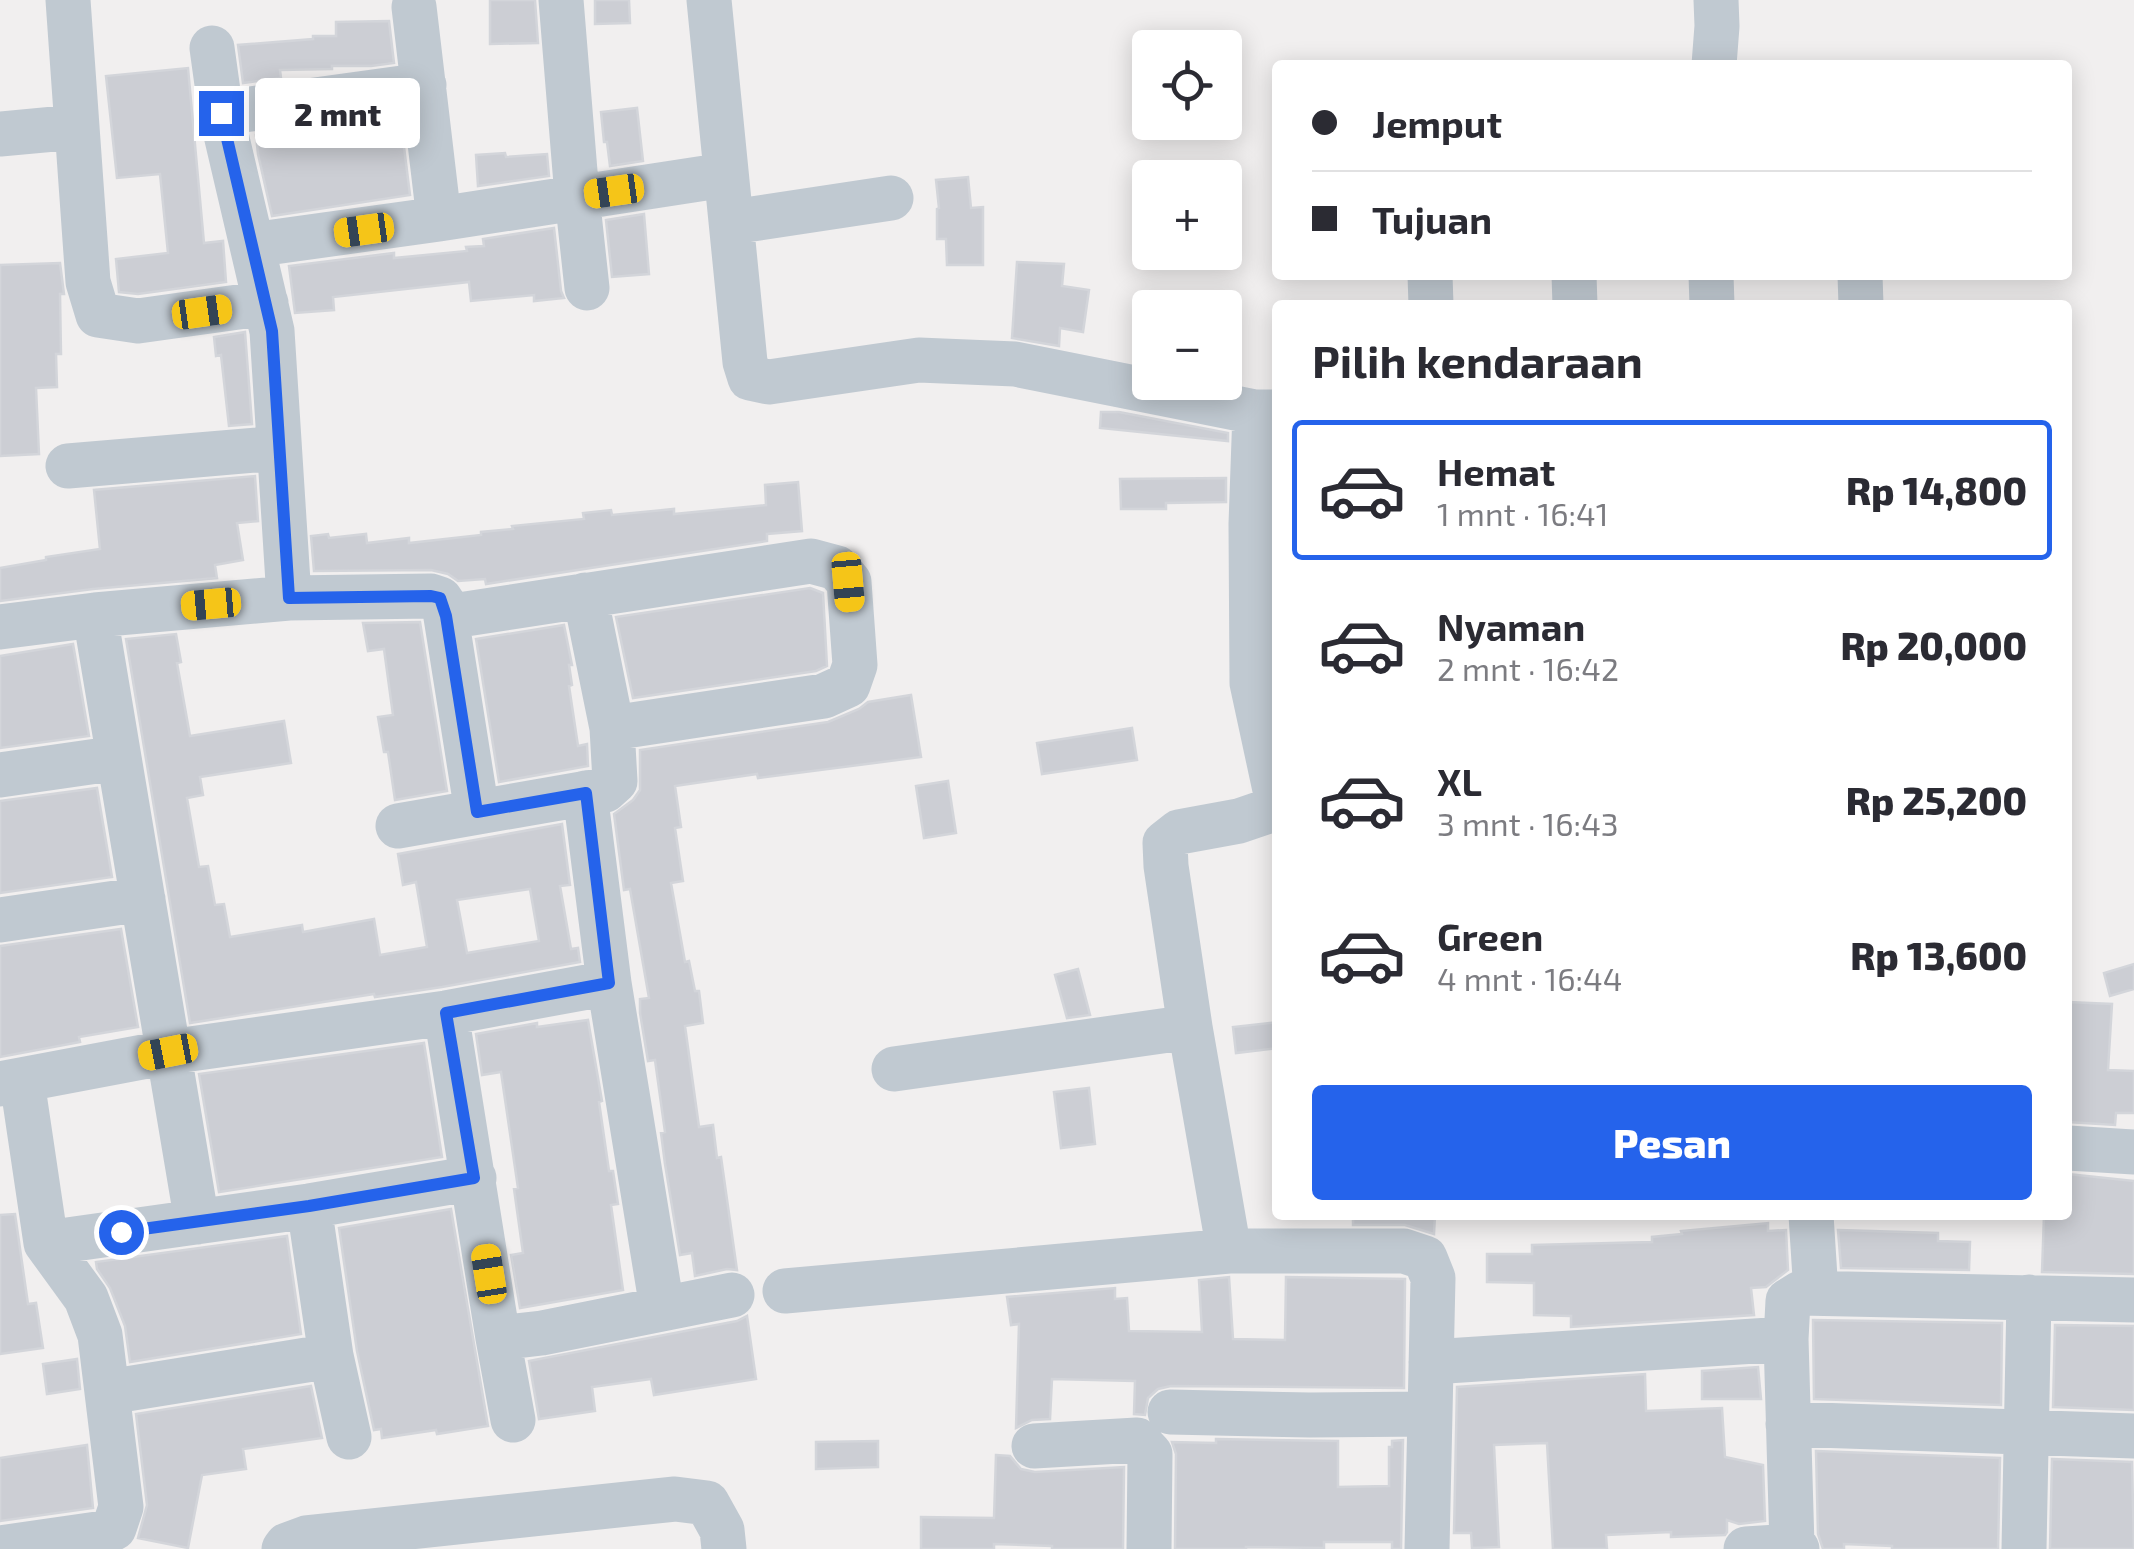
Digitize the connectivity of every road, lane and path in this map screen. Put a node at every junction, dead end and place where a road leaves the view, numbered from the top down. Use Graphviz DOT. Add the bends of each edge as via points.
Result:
graph roads {
  1 [pos="562,0"];
  2 [pos="709,0"];
  3 [pos="1716,0"];
  4 [pos="414,7"];
  5 [pos="69,22"];
  6 [pos="212,48"];
  7 [pos="1714,60"];
  8 [pos="424,85"];
  9 [pos="221,113"];
  10 [pos="76,126"];
  11 [pos="0,134"];
  12 [pos="725,175"];
  13 [pos="577,196"];
  14 [pos="891,198"];
  15 [pos="439,219"];
  16 [pos="732,222"];
  17 [pos="252,244"];
  18 [pos="587,288"];
  19 [pos="266,303"];
  20 [pos="1266,412"];
  21 [pos="280,448"];
  22 [pos="68,466"];
  23 [pos="585,594"];
  24 [pos="289,598"];
  25 [pos="94,615"];
  26 [pos="446,616"];
  27 [pos="0,627"];
  28 [pos="612,728"];
  29 [pos="118,758"];
  30 [pos="0,775"];
  31 [pos="1272,776"];
  32 [pos="586,793"];
  33 [pos="1272,808"];
  34 [pos="477,812"];
  35 [pos="398,826"];
  36 [pos="142,899"];
  37 [pos="0,920"];
  38 [pos="609,983"];
  39 [pos="446,1013"];
  40 [pos="1190,1027"];
  41 [pos="168,1052"];
  42 [pos="894,1069"];
  43 [pos="11,1082"];
  44 [pos="2072,1148"];
  45 [pos="2134,1152"];
  46 [pos="474,1178"];
  47 [pos="309,1206"];
  48 [pos="1811,1220"];
  49 [pos="197,1222"];
  50 [pos="46,1244"];
  51 [pos="1228,1251"];
  52 [pos="785,1291"];
  53 [pos="1816,1293"];
  54 [pos="732,1295"];
  55 [pos="2029,1297"];
  56 [pos="2134,1300"];
  57 [pos="662,1308"];
  58 [pos="498,1338"];
  59 [pos="1786,1338"];
  60 [pos="330,1356"];
  61 [pos="1431,1362"];
  62 [pos="108,1392"];
  63 [pos="1170,1412"];
  64 [pos="1430,1414"];
  65 [pos="513,1420"];
  66 [pos="1788,1424"];
  67 [pos="2027,1431"];
  68 [pos="2134,1436"];
  69 [pos="349,1438"];
  70 [pos="1034,1446"];
  71 [pos="1794,1547"];
  72 [pos="0,1548"];
  73 [pos="284,1549"];
  74 [pos="724,1549"];
  75 [pos="1148,1549"];
  76 [pos="1427,1549"];
  77 [pos="1746,1549"];
  78 [pos="2024,1549"];
  1 -- 13 [label="street"];
  2 -- 12 [label="street"];
  3 -- 7 [label="street"];
  4 -- 8 [label="street"];
  5 -- 10 [label="street"];
  6 -- 9 [label="street"];
  8 -- 9 [label="street"];
  8 -- 15 [label="street"];
  9 -- 17 [label="street"];
  10 -- 11 [label="street"];
  10 -- 19 [label="street" via="88,282 98,315 138,320"];
  12 -- 13 [label="street"];
  12 -- 16 [label="street"];
  13 -- 15 [label="street"];
  13 -- 18 [label="street"];
  14 -- 16 [label="street"];
  15 -- 17 [label="street"];
  16 -- 20 [label="street" via="750,378 770,382 919,360 1015,364"];
  17 -- 19 [label="street"];
  19 -- 21 [label="street"];
  20 -- 31 [label="street" via="1251,524 1252,682"];
  21 -- 22 [label="street"];
  21 -- 24 [label="street"];
  23 -- 26 [label="street"];
  23 -- 28 [label="street"];
  23 -- 28 [label="street" via="810,561 837,568 848,582 856,664 848,686 824,696"];
  24 -- 25 [label="street"];
  24 -- 26 [label="street" via="431,596 440,598"];
  25 -- 27 [label="street"];
  25 -- 29 [label="street"];
  26 -- 34 [label="street"];
  28 -- 32 [label="street" via="614,781"];
  29 -- 30 [label="street"];
  29 -- 36 [label="street"];
  32 -- 34 [label="street"];
  32 -- 38 [label="street"];
  33 -- 40 [label="street" via="1179,832 1165,843"];
  34 -- 35 [label="street"];
  36 -- 37 [label="street"];
  36 -- 41 [label="street"];
  38 -- 39 [label="street"];
  38 -- 57 [label="street"];
  39 -- 41 [label="street"];
  39 -- 46 [label="street"];
  40 -- 42 [label="street"];
  40 -- 51 [label="street"];
  41 -- 43 [label="street"];
  41 -- 49 [label="street"];
  43 -- 50 [label="street"];
  44 -- 45 [label="street"];
  46 -- 47 [label="street"];
  46 -- 58 [label="street"];
  47 -- 49 [label="street"];
  47 -- 60 [label="street"];
  48 -- 53 [label="street"];
  49 -- 50 [label="street"];
  50 -- 62 [label="street" via="86,1298"];
  51 -- 52 [label="street"];
  51 -- 61 [label="street" via="1404,1251 1425,1258 1433,1278"];
  53 -- 55 [label="street"];
  53 -- 59 [label="street" via="1788,1301"];
  54 -- 57 [label="street"];
  55 -- 56 [label="street"];
  55 -- 67 [label="street"];
  57 -- 58 [label="street"];
  58 -- 65 [label="street"];
  59 -- 61 [label="street"];
  59 -- 66 [label="street"];
  60 -- 62 [label="street"];
  60 -- 69 [label="street"];
  61 -- 64 [label="street"];
  62 -- 72 [label="street" via="121,1508 114,1528"];
  63 -- 64 [label="street"];
  64 -- 76 [label="street"];
  66 -- 67 [label="street"];
  66 -- 71 [label="street"];
  67 -- 68 [label="street"];
  67 -- 78 [label="street"];
  70 -- 75 [label="street" via="1136,1440 1145,1447"];
  71 -- 77 [label="street"];
  73 -- 74 [label="street" via="306,1538 675,1499 708,1503"];
}
